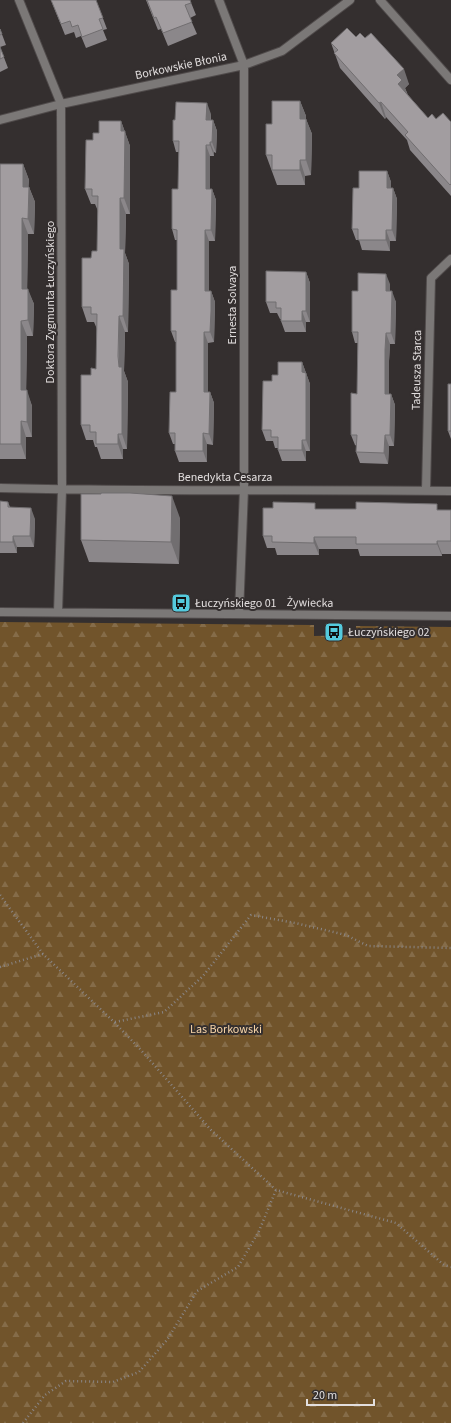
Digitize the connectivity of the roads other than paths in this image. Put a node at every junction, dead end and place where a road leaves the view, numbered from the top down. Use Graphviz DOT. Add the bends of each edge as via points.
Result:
graph roads {
  1 [pos="19,0"];
  2 [pos="219,0"];
  3 [pos="350,0"];
  4 [pos="380,0"];
  5 [pos="244,65"];
  6 [pos="451,80"];
  7 [pos="61,104"];
  8 [pos="0,120"];
  9 [pos="451,259"];
  10 [pos="0,488"];
  11 [pos="244,489"];
  12 [pos="62,490"];
  13 [pos="426,490"];
  14 [pos="451,491"];
  15 [pos="0,612"];
  16 [pos="58,612"];
  17 [pos="239,614"];
  18 [pos="451,616"];
  1 -- 7 [label="street, Doktora Zygmunta Łuczyńskiego"];
  2 -- 5 [label="street, Ernesta Solvaya"];
  3 -- 5 [label="street, Borkowskie Błonia" via="282,51"];
  4 -- 6 [label="street"];
  5 -- 7 [label="street, Borkowskie Błonia"];
  5 -- 11 [label="street, Ernesta Solvaya"];
  7 -- 8 [label="street, Borkowskie Błonia"];
  7 -- 12 [label="street, Doktora Zygmunta Łuczyńskiego"];
  9 -- 13 [label="street, Tadeusza Starca" via="430,278"];
  10 -- 12 [label="street, Benedykta Cesarza"];
  11 -- 12 [label="street, Benedykta Cesarza"];
  11 -- 13 [label="street, Benedykta Cesarza"];
  11 -- 17 [label="street, Ernesta Solvaya"];
  12 -- 16 [label="street, Doktora Zygmunta Łuczyńskiego"];
  13 -- 14 [label="street, Benedykta Cesarza"];
  15 -- 16 [label="street, Żywiecka"];
  16 -- 17 [label="street, Żywiecka"];
  17 -- 18 [label="street, Żywiecka"];
}
